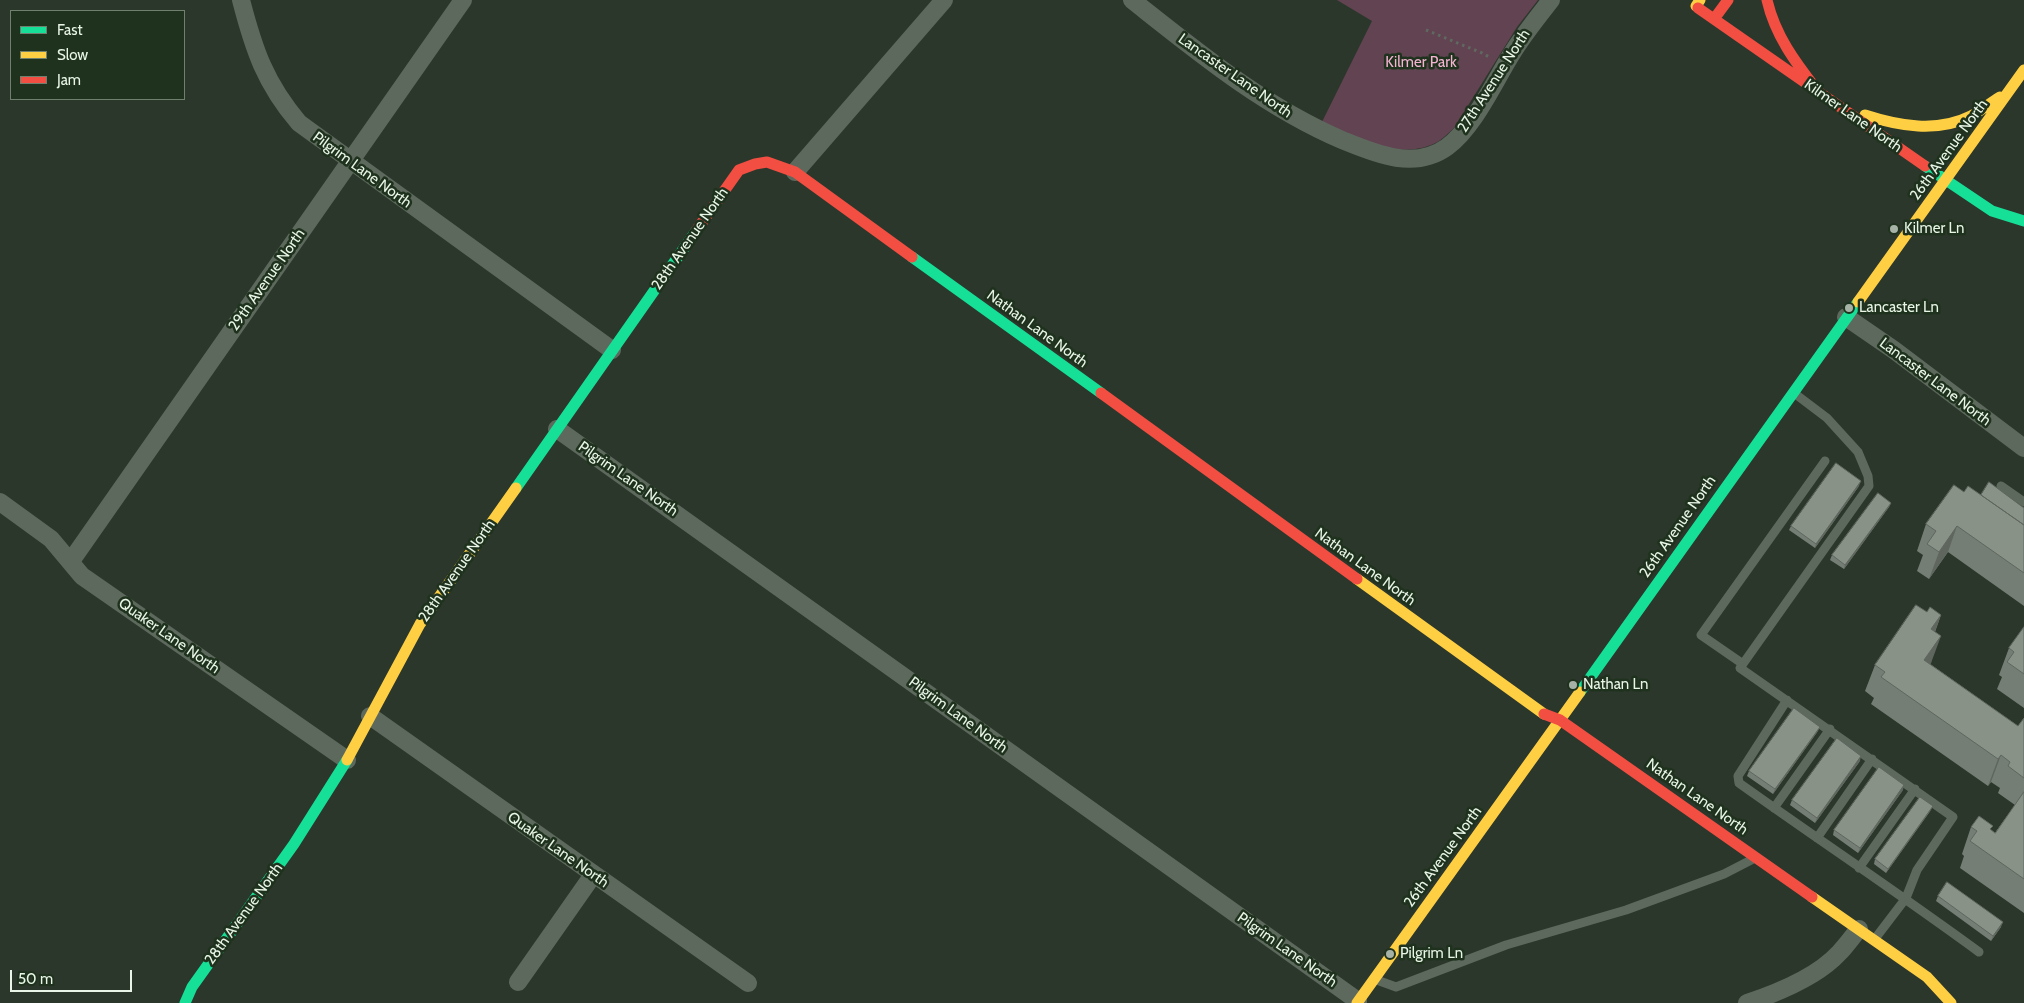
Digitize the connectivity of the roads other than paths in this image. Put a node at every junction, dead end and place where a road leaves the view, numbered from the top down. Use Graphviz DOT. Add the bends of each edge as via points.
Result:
graph roads {
  1 [pos="241,0"];
  2 [pos="463,0"];
  3 [pos="944,0"];
  4 [pos="1132,0"];
  5 [pos="1551,0"];
  6 [pos="1728,0"];
  7 [pos="1767,0"];
  8 [pos="1694,2"];
  9 [pos="1714,19"];
  10 [pos="2024,70"];
  11 [pos="1817,90"];
  12 [pos="2010,90"];
  13 [pos="1842,107"];
  14 [pos="1402,158"];
  15 [pos="759,161"];
  16 [pos="350,162"];
  17 [pos="796,172"];
  18 [pos="1946,181"];
  19 [pos="2024,221"];
  20 [pos="1846,317"];
  21 [pos="612,350"];
  22 [pos="1792,392"];
  23 [pos="557,429"];
  24 [pos="2024,448"];
  25 [pos="1825,461"];
  26 [pos="2001,486"];
  27 [pos="0,502"];
  28 [pos="2024,502"];
  29 [pos="70,561"];
  30 [pos="1743,664"];
  31 [pos="1787,700"];
  32 [pos="370,716"];
  33 [pos="1560,720"];
  34 [pos="1830,729"];
  35 [pos="1872,759"];
  36 [pos="347,760"];
  37 [pos="1915,789"];
  38 [pos="1774,808"];
  39 [pos="1817,838"];
  40 [pos="1756,857"];
  41 [pos="1859,868"];
  42 [pos="593,875"];
  43 [pos="1906,898"];
  44 [pos="1858,929"];
  45 [pos="1874,940"];
  46 [pos="1979,952"];
  47 [pos="1374,979"];
  48 [pos="518,982"];
  49 [pos="748,983"];
  50 [pos="1358,1002"];
  51 [pos="185,1003"];
  52 [pos="1747,1003"];
  53 [pos="1950,1003"];
  1 -- 16 [label="street, Pilgrim Lane North" via="260,65 283,105 299,123"];
  2 -- 16 [label="street, 29th Avenue North"];
  3 -- 17 [label="street"];
  4 -- 14 [label="street, Lancaster Lane North" via="1246,87 1290,115 1378,154"];
  5 -- 14 [label="street, 27th Avenue North" via="1531,25 1464,132 1446,148 1432,154"];
  6 -- 9 [label="main road"];
  7 -- 11 [label="main road" via="1776,32"];
  8 -- 9 [label="main road, Kilmer Lane North"];
  9 -- 11 [label="main road, Kilmer Lane North"];
  10 -- 12 [label="main road, 26th Avenue North"];
  11 -- 13 [label="main road, Kilmer Lane North"];
  12 -- 13 [label="main road" via="1965,119 1932,128 1891,124"];
  12 -- 18 [label="main road, 26th Avenue North"];
  13 -- 18 [label="main road, Kilmer Lane North"];
  15 -- 17 [label="main road, Nathan Lane North" via="778,163"];
  15 -- 21 [label="main road, 28th Avenue North" via="739,170"];
  16 -- 21 [label="street, Pilgrim Lane North"];
  16 -- 29 [label="street, 29th Avenue North"];
  17 -- 33 [label="main road, Nathan Lane North" via="1544,714"];
  18 -- 19 [label="main road, Kilmer Lane North" via="1992,211"];
  18 -- 20 [label="main road, 26th Avenue North"];
  20 -- 22 [label="main road, 26th Avenue North"];
  20 -- 24 [label="street, Lancaster Lane North"];
  21 -- 23 [label="main road, 28th Avenue North"];
  22 -- 30 [label="lane" via="1827,418 1858,452 1869,486"];
  22 -- 33 [label="main road, 26th Avenue North"];
  23 -- 32 [label="main road, 28th Avenue North" via="420,624"];
  23 -- 50 [label="street, Pilgrim Lane North"];
  25 -- 30 [label="lane" via="1701,635"];
  26 -- 28 [label="lane"];
  27 -- 29 [label="street, Quaker Lane North" via="51,539"];
  29 -- 36 [label="street, Quaker Lane North" via="82,576"];
  30 -- 31 [label="lane" via="1740,668"];
  31 -- 34 [label="lane"];
  31 -- 38 [label="lane" via="1738,776 1739,783"];
  32 -- 36 [label="main road, 28th Avenue North"];
  32 -- 42 [label="street, Quaker Lane North"];
  33 -- 40 [label="main road, Nathan Lane North"];
  33 -- 47 [label="main road, 26th Avenue North"];
  34 -- 35 [label="lane"];
  34 -- 38 [label="lane"];
  35 -- 37 [label="lane"];
  35 -- 39 [label="lane"];
  36 -- 51 [label="main road, 28th Avenue North" via="294,844 192,987"];
  37 -- 41 [label="lane"];
  37 -- 43 [label="lane" via="1954,817 1917,870"];
  38 -- 39 [label="lane"];
  39 -- 41 [label="lane"];
  40 -- 44 [label="main road, Nathan Lane North"];
  40 -- 47 [label="lane" via="1724,874 1626,910 1506,945 1396,986"];
  41 -- 43 [label="lane"];
  42 -- 48 [label="street"];
  42 -- 49 [label="street, Quaker Lane North"];
  43 -- 45 [label="lane"];
  43 -- 46 [label="lane"];
  44 -- 45 [label="main road, Nathan Lane North"];
  44 -- 52 [label="street" via="1838,955 1809,975"];
  45 -- 53 [label="main road, Nathan Lane North" via="1927,977"];
  47 -- 50 [label="main road, 26th Avenue North"];
}
